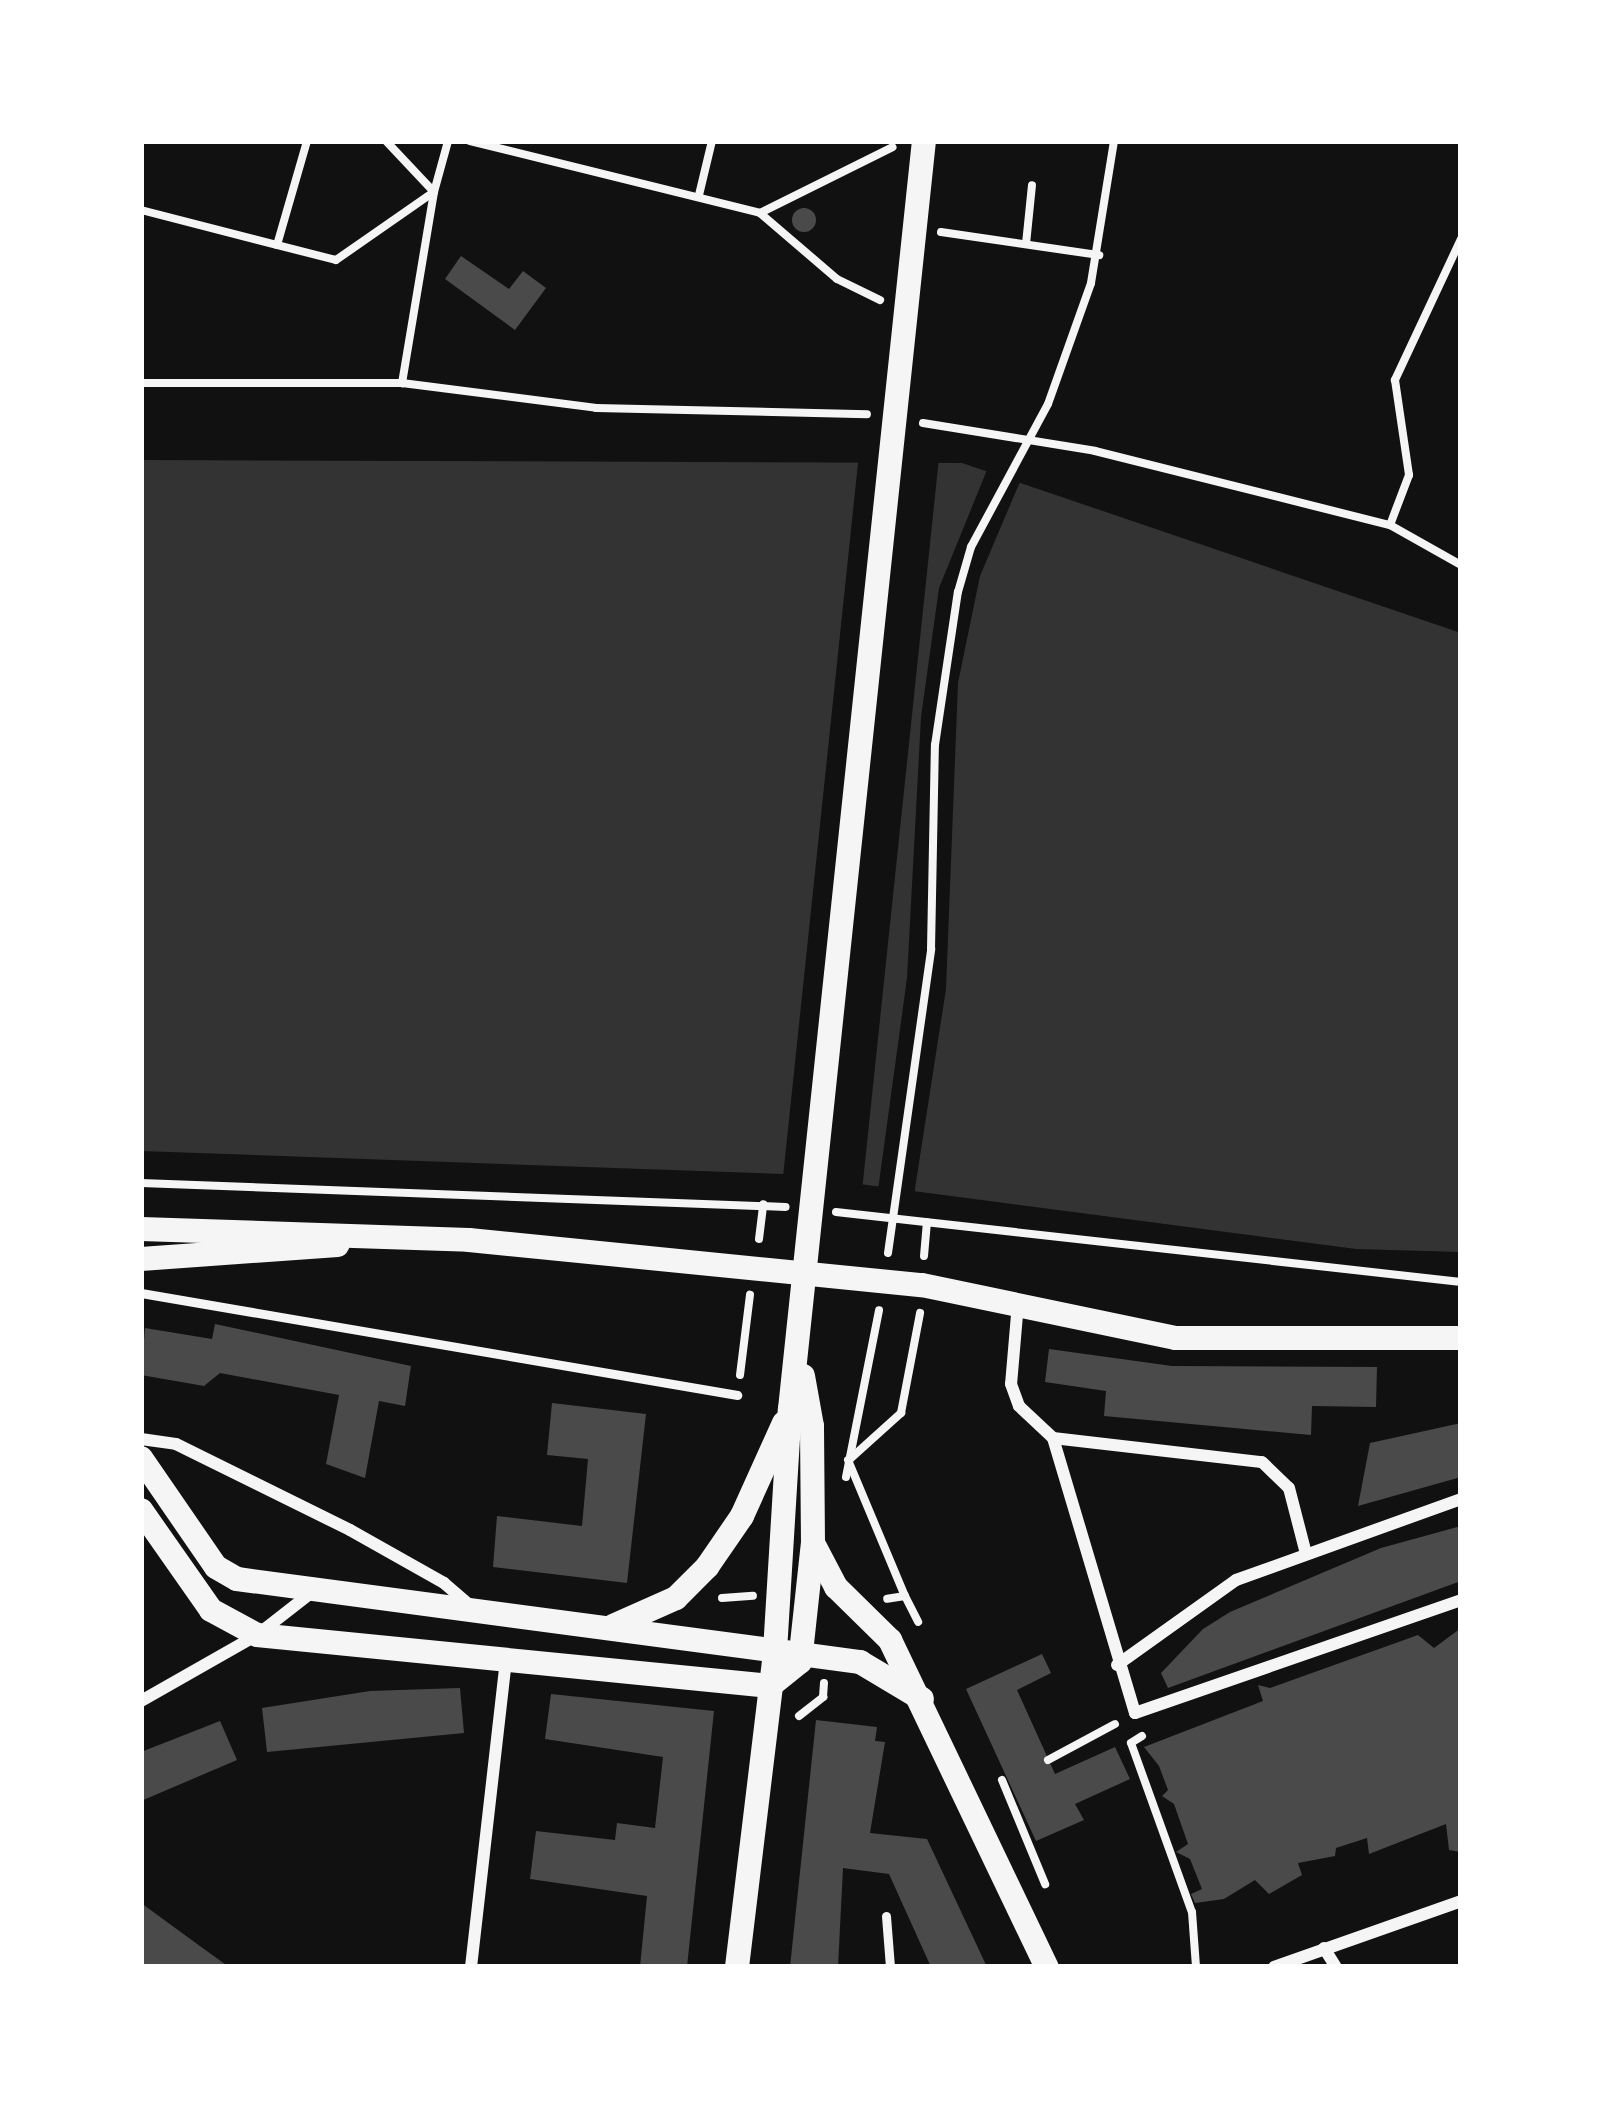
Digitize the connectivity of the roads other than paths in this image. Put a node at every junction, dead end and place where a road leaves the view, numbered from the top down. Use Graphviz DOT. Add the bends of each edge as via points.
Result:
graph roads {
  1 [pos="924,141"];
  2 [pos="141,1228"];
  3 [pos="376,1240"];
  4 [pos="141,1258"];
  5 [pos="141,1293"];
  6 [pos="1018,1303"];
  7 [pos="1461,1339"];
  8 [pos="801,1364"];
  9 [pos="737,1395"];
  10 [pos="790,1409"];
  11 [pos="141,1438"];
  12 [pos="1053,1438"];
  13 [pos="141,1458"];
  14 [pos="1461,1499"];
  15 [pos="141,1510"];
  16 [pos="813,1543"];
  17 [pos="1304,1550"];
  18 [pos="312,1592"];
  19 [pos="1461,1600"];
  20 [pos="470,1606"];
  21 [pos="611,1627"];
  22 [pos="257,1635"];
  23 [pos="788,1653"];
  24 [pos="506,1654"];
  25 [pos="1117,1665"];
  26 [pos="770,1686"];
  27 [pos="922,1699"];
  28 [pos="141,1701"];
  29 [pos="1461,1901"];
  30 [pos="886,1916"];
  31 [pos="1324,1948"];
  32 [pos="471,1967"];
  33 [pos="736,1967"];
  34 [pos="890,1967"];
  35 [pos="1047,1967"];
  36 [pos="1274,1967"];
  37 [pos="1336,1967"];
  1 -- 8 [label="main road"];
  2 -- 3 [label="main road"];
  3 -- 4 [label="main road"];
  3 -- 6 [label="main road" via="469,1240"];
  5 -- 9 [label="lane"];
  6 -- 7 [label="main road" via="1176,1338"];
  6 -- 12 [label="street" via="1011,1384 1018,1406"];
  8 -- 10 [label="main road"];
  8 -- 16 [label="main road" via="812,1426"];
  10 -- 21 [label="main road" via="742,1516 707,1567 676,1598"];
  10 -- 23 [label="main road"];
  11 -- 20 [label="street" via="176,1444 350,1530 444,1582"];
  12 -- 17 [label="street" via="1262,1462 1289,1488"];
  12 -- 25 [label="street"];
  13 -- 18 [label="main road" via="216,1567 257,1585"];
  14 -- 17 [label="street"];
  15 -- 22 [label="main road" via="211,1610"];
  16 -- 23 [label="main road"];
  16 -- 27 [label="main road" via="849,1604 890,1640"];
  17 -- 25 [label="street" via="1236,1580"];
  18 -- 20 [label="main road"];
  18 -- 22 [label="street"];
  19 -- 25 [label="street" via="1136,1713"];
  20 -- 21 [label="main road"];
  21 -- 23 [label="main road"];
  22 -- 24 [label="main road"];
  22 -- 28 [label="street"];
  23 -- 26 [label="main road" via="789,1677"];
  23 -- 27 [label="main road" via="873,1666"];
  24 -- 26 [label="main road"];
  24 -- 32 [label="street"];
  26 -- 33 [label="main road"];
  27 -- 35 [label="main road"];
  29 -- 31 [label="street"];
  30 -- 34 [label="lane"];
  31 -- 36 [label="street"];
  31 -- 37 [label="street"];
}
